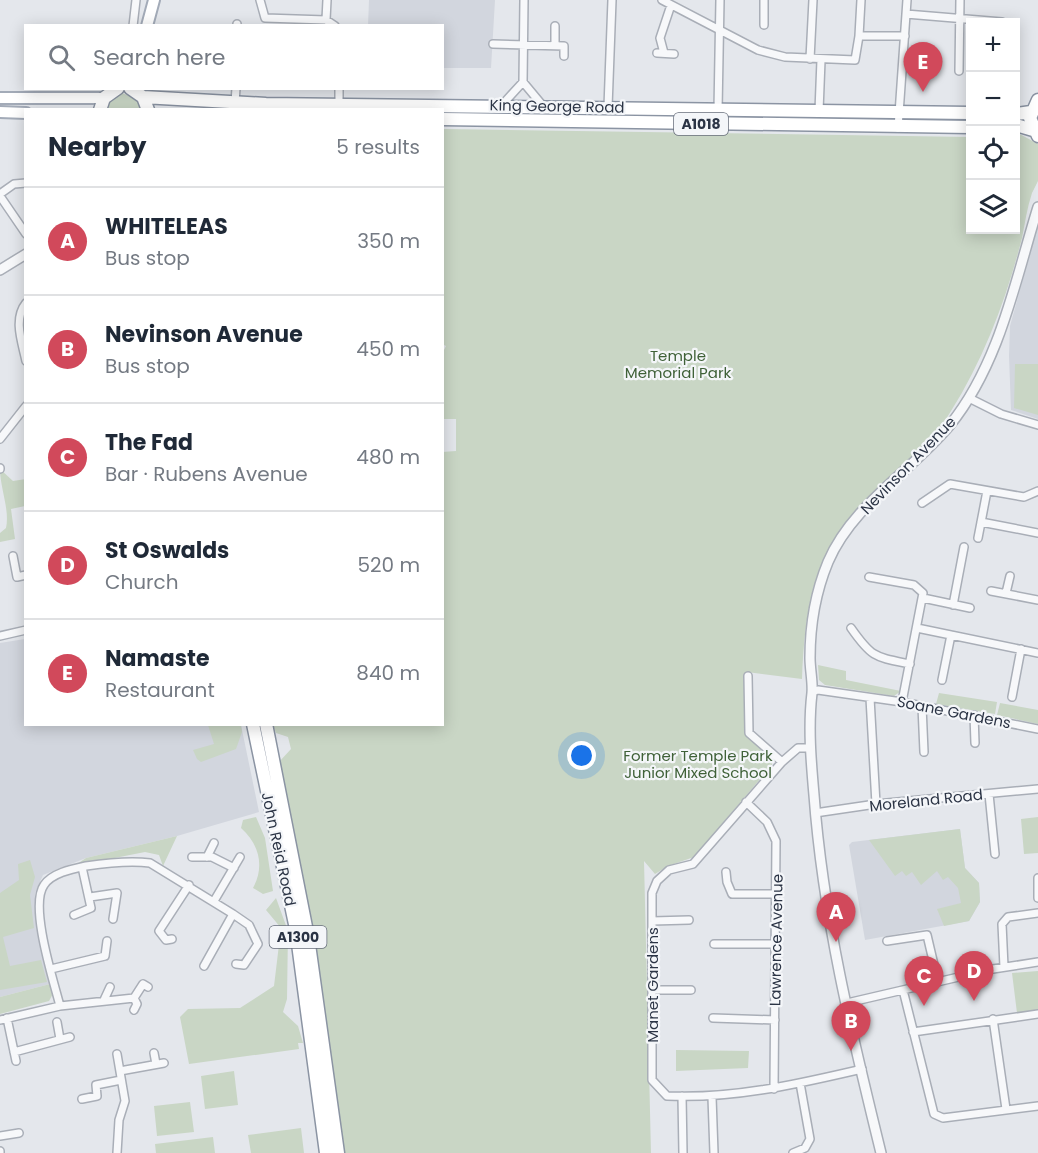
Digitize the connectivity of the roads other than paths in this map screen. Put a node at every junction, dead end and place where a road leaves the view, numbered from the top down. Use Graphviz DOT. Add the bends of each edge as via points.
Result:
graph roads {
  1 [pos="136,0"];
  2 [pos="154,0"];
  3 [pos="260,0"];
  4 [pos="327,0"];
  5 [pos="524,0"];
  6 [pos="612,0"];
  7 [pos="662,0"];
  8 [pos="720,0"];
  9 [pos="764,0"];
  10 [pos="813,0"];
  11 [pos="861,0"];
  12 [pos="907,0"];
  13 [pos="960,0"];
  14 [pos="671,5"];
  15 [pos="906,14"];
  16 [pos="960,18"];
  17 [pos="966,19"];
  18 [pos="326,20"];
  19 [pos="288,22"];
  20 [pos="133,24"];
  21 [pos="148,24"];
  22 [pos="332,24"];
  23 [pos="764,25"];
  24 [pos="555,26"];
  25 [pos="719,29"];
  26 [pos="860,36"];
  27 [pos="905,36"];
  28 [pos="493,44"];
  29 [pos="523,44"];
  30 [pos="555,45"];
  31 [pos="674,54"];
  32 [pos="564,56"];
  33 [pos="810,59"];
  34 [pos="821,60"];
  35 [pos="960,71"];
  36 [pos="523,82"];
  37 [pos="116,90"];
  38 [pos="236,90"];
  39 [pos="339,90"];
  40 [pos="137,92"];
  41 [pos="0,98"];
  42 [pos="1038,100"];
  43 [pos="236,103"];
  44 [pos="102,104"];
  45 [pos="339,104"];
  46 [pos="502,105"];
  47 [pos="543,106"];
  48 [pos="324,107"];
  49 [pos="608,107"];
  50 [pos="147,108"];
  51 [pos="718,110"];
  52 [pos="819,111"];
  53 [pos="0,112"];
  54 [pos="899,112"];
  55 [pos="1031,112"];
  56 [pos="24,113"];
  57 [pos="966,113"];
  58 [pos="1020,113"];
  59 [pos="444,119"];
  60 [pos="501,120"];
  61 [pos="543,121"];
  62 [pos="718,124"];
  63 [pos="1018,126"];
  64 [pos="966,127"];
  65 [pos="898,128"];
  66 [pos="1035,133"];
  67 [pos="24,183"];
  68 [pos="0,195"];
  69 [pos="1038,207"];
  70 [pos="24,231"];
  71 [pos="24,255"];
  72 [pos="0,270"];
  73 [pos="24,305"];
  74 [pos="24,350"];
  75 [pos="969,398"];
  76 [pos="24,409"];
  77 [pos="1038,425"];
  78 [pos="0,439"];
  79 [pos="987,491"];
  80 [pos="1038,491"];
  81 [pos="922,503"];
  82 [pos="981,522"];
  83 [pos="1038,533"];
  84 [pos="978,538"];
  85 [pos="964,547"];
  86 [pos="13,556"];
  87 [pos="24,575"];
  88 [pos="1010,576"];
  89 [pos="869,577"];
  90 [pos="991,591"];
  91 [pos="1006,593"];
  92 [pos="923,598"];
  93 [pos="1038,600"];
  94 [pos="953,605"];
  95 [pos="970,608"];
  96 [pos="851,628"];
  97 [pos="917,628"];
  98 [pos="24,630"];
  99 [pos="951,634"];
  100 [pos="0,636"];
  101 [pos="1021,649"];
  102 [pos="1038,653"];
  103 [pos="910,664"];
  104 [pos="748,676"];
  105 [pos="942,680"];
  106 [pos="812,692"];
  107 [pos="1012,697"];
  108 [pos="870,698"];
  109 [pos="902,702"];
  110 [pos="922,705"];
  111 [pos="974,715"];
  112 [pos="252,726"];
  113 [pos="266,726"];
  114 [pos="1038,729"];
  115 [pos="975,743"];
  116 [pos="810,748"];
  117 [pos="924,752"];
  118 [pos="782,762"];
  119 [pos="1038,789"];
  120 [pos="990,794"];
  121 [pos="746,802"];
  122 [pos="876,804"];
  123 [pos="815,813"];
  124 [pos="214,843"];
  125 [pos="995,854"];
  126 [pos="207,857"];
  127 [pos="240,857"];
  128 [pos="192,858"];
  129 [pos="82,867"];
  130 [pos="234,868"];
  131 [pos="726,872"];
  132 [pos="1035,878"];
  133 [pos="189,885"];
  134 [pos="776,894"];
  135 [pos="90,897"];
  136 [pos="1038,898"];
  137 [pos="214,901"];
  138 [pos="1038,912"];
  139 [pos="234,914"];
  140 [pos="74,915"];
  141 [pos="113,919"];
  142 [pos="689,920"];
  143 [pos="652,921"];
  144 [pos="172,939"];
  145 [pos="107,941"];
  146 [pos="892,942"];
  147 [pos="714,944"];
  148 [pos="776,944"];
  149 [pos="1038,962"];
  150 [pos="236,964"];
  151 [pos="204,966"];
  152 [pos="1004,967"];
  153 [pos="51,969"];
  154 [pos="938,982"];
  155 [pos="110,987"];
  156 [pos="148,987"];
  157 [pos="652,990"];
  158 [pos="691,990"];
  159 [pos="903,990"];
  160 [pos="134,998"];
  161 [pos="104,1000"];
  162 [pos="847,1003"];
  163 [pos="60,1006"];
  164 [pos="134,1010"];
  165 [pos="1038,1014"];
  166 [pos="712,1018"];
  167 [pos="3,1019"];
  168 [pos="993,1019"];
  169 [pos="775,1020"];
  170 [pos="57,1022"];
  171 [pos="913,1032"];
  172 [pos="70,1037"];
  173 [pos="60,1039"];
  174 [pos="14,1052"];
  175 [pos="154,1053"];
  176 [pos="117,1054"];
  177 [pos="16,1061"];
  178 [pos="862,1069"];
  179 [pos="120,1071"];
  180 [pos="121,1080"];
  181 [pos="800,1083"];
  182 [pos="774,1089"];
  183 [pos="682,1096"];
  184 [pos="712,1097"];
  185 [pos="82,1099"];
  186 [pos="1038,1106"];
  187 [pos="1006,1109"];
  188 [pos="19,1133"];
  189 [pos="0,1136"];
  190 [pos="117,1153"];
  191 [pos="326,1153"];
  192 [pos="338,1153"];
  193 [pos="683,1153"];
  194 [pos="714,1153"];
  195 [pos="793,1153"];
  196 [pos="881,1153"];
  1 -- 20 [label="street"];
  2 -- 21 [label="main road"];
  3 -- 19 [label="street" via="265,18"];
  4 -- 18 [label="street"];
  5 -- 29 [label="street"];
  6 -- 49 [label="street"];
  7 -- 14 [label="street"];
  8 -- 25 [label="street"];
  9 -- 23 [label="street"];
  10 -- 33 [label="street"];
  11 -- 26 [label="street"];
  12 -- 15 [label="street"];
  13 -- 16 [label="street"];
  14 -- 25 [label="street"];
  14 -- 31 [label="street" via="660,38 661,53"];
  15 -- 16 [label="street"];
  15 -- 27 [label="street"];
  16 -- 17 [label="street"];
  16 -- 35 [label="street"];
  18 -- 19 [label="street"];
  18 -- 22 [label="street"];
  24 -- 30 [label="street"];
  25 -- 33 [label="street" via="759,50"];
  25 -- 51 [label="street"];
  26 -- 27 [label="street"];
  26 -- 34 [label="street" via="855,60"];
  27 -- 54 [label="street"];
  28 -- 29 [label="street"];
  29 -- 30 [label="street"];
  29 -- 36 [label="street"];
  30 -- 32 [label="street" via="564,46"];
  33 -- 34 [label="street"];
  34 -- 52 [label="street"];
  36 -- 46 [label="street"];
  36 -- 47 [label="street"];
  37 -- 44 [label="highway"];
  38 -- 43 [label="street"];
  39 -- 45 [label="street"];
  40 -- 43 [label="highway, King George Road / A1018"];
  40 -- 50 [label="highway"];
  41 -- 44 [label="main road"];
  42 -- 55 [label="highway"];
  43 -- 48 [label="highway, King George Road / A1018"];
  45 -- 46 [label="highway, King George Road / A1018"];
  45 -- 48 [label="highway, King George Road / A1018"];
  46 -- 47 [label="highway, King George Road / A1018"];
  46 -- 60 [label="highway"];
  47 -- 49 [label="highway, King George Road / A1018"];
  47 -- 61 [label="highway"];
  49 -- 51 [label="highway, King George Road / A1018"];
  51 -- 52 [label="highway, King George Road / A1018"];
  51 -- 62 [label="highway"];
  52 -- 54 [label="highway, King George Road / A1018"];
  53 -- 56 [label="main road"];
  54 -- 57 [label="highway, King George Road / A1018"];
  54 -- 65 [label="street"];
  55 -- 58 [label="highway"];
  55 -- 66 [label="highway"];
  59 -- 60 [label="highway, King George Road / A1018"];
  60 -- 61 [label="highway, King George Road / A1018"];
  61 -- 62 [label="highway, King George Road / A1018"];
  62 -- 65 [label="highway, King George Road / A1018"];
  63 -- 66 [label="highway"];
  64 -- 65 [label="highway, King George Road / A1018"];
  67 -- 68 [label="street" via="14,184"];
  68 -- 70 [label="street"];
  69 -- 75 [label="street, Nevinson Avenue" via="996,344"];
  71 -- 72 [label="street"];
  73 -- 74 [label="street" via="19,322"];
  75 -- 77 [label="street" via="1001,414"];
  75 -- 106 [label="street, Nevinson Avenue" via="938,439 854,521 829,562 813,623"];
  76 -- 78 [label="street"];
  79 -- 80 [label="street" via="1024,497"];
  79 -- 81 [label="street" via="950,484"];
  79 -- 82 [label="street"];
  82 -- 83 [label="street"];
  82 -- 84 [label="street"];
  85 -- 94 [label="street"];
  86 -- 87 [label="street" via="17,577"];
  88 -- 91 [label="street"];
  89 -- 92 [label="street" via="920,587"];
  90 -- 91 [label="street"];
  91 -- 93 [label="street"];
  92 -- 94 [label="street"];
  92 -- 97 [label="street"];
  94 -- 95 [label="street"];
  96 -- 103 [label="street" via="876,657"];
  97 -- 99 [label="street"];
  97 -- 103 [label="street"];
  98 -- 100 [label="street"];
  99 -- 101 [label="street"];
  99 -- 105 [label="street"];
  101 -- 102 [label="street"];
  101 -- 107 [label="street"];
  103 -- 109 [label="street"];
  104 -- 118 [label="street" via="749,733"];
  106 -- 108 [label="street, Soane Gardens"];
  106 -- 116 [label="street, Nevinson Avenue"];
  108 -- 109 [label="street, Soane Gardens"];
  108 -- 122 [label="street"];
  109 -- 110 [label="street, Soane Gardens"];
  110 -- 111 [label="street, Soane Gardens"];
  110 -- 117 [label="street"];
  111 -- 114 [label="street, Soane Gardens"];
  111 -- 115 [label="street"];
  112 -- 191 [label="highway, John Reid Road / A1300" via="296,929"];
  113 -- 192 [label="highway, John Reid Road / A1300" via="308,937"];
  116 -- 118 [label="street, Manet Gardens" via="798,748"];
  116 -- 123 [label="street, Nevinson Avenue"];
  118 -- 121 [label="street, Manet Gardens"];
  119 -- 120 [label="street, Moreland Road"];
  120 -- 122 [label="street, Moreland Road"];
  120 -- 125 [label="street"];
  121 -- 134 [label="street, Lawrence Avenue" via="774,831"];
  121 -- 143 [label="street, Manet Gardens" via="693,864 669,870 657,881 652,893"];
  122 -- 123 [label="street, Moreland Road"];
  123 -- 162 [label="street, Nevinson Avenue" via="830,933"];
  124 -- 126 [label="street"];
  126 -- 128 [label="street"];
  126 -- 130 [label="street"];
  127 -- 130 [label="street"];
  129 -- 133 [label="street" via="150,863"];
  129 -- 135 [label="street"];
  129 -- 153 [label="street" via="57,875 44,885 40,898 44,947"];
  130 -- 137 [label="street"];
  131 -- 134 [label="street" via="732,894"];
  132 -- 136 [label="street"];
  133 -- 137 [label="street"];
  133 -- 144 [label="street" via="159,931 166,940"];
  134 -- 148 [label="street, Lawrence Avenue"];
  135 -- 140 [label="street" via="91,908"];
  135 -- 141 [label="street" via="117,893"];
  137 -- 139 [label="street"];
  138 -- 152 [label="street" via="1008,917 1002,924"];
  139 -- 150 [label="street" via="249,925 258,944 244,965"];
  139 -- 151 [label="street"];
  142 -- 143 [label="street"];
  143 -- 157 [label="street, Manet Gardens"];
  145 -- 153 [label="street" via="105,956"];
  146 -- 154 [label="street" via="927,935"];
  147 -- 148 [label="street"];
  148 -- 169 [label="street, Lawrence Avenue"];
  149 -- 152 [label="street"];
  152 -- 154 [label="street"];
  153 -- 163 [label="street"];
  154 -- 159 [label="street"];
  155 -- 161 [label="street"];
  156 -- 160 [label="street" via="143,984"];
  157 -- 158 [label="street"];
  157 -- 183 [label="street, Manet Gardens" via="652,1080 667,1095"];
  159 -- 162 [label="street"];
  159 -- 171 [label="street"];
  160 -- 161 [label="street"];
  160 -- 164 [label="street"];
  161 -- 163 [label="street"];
  162 -- 178 [label="street, Nevinson Avenue"];
  163 -- 167 [label="street"];
  165 -- 168 [label="street"];
  166 -- 169 [label="street"];
  167 -- 174 [label="street"];
  168 -- 171 [label="street"];
  168 -- 187 [label="street"];
  169 -- 182 [label="street, Lawrence Avenue"];
  170 -- 173 [label="street"];
  171 -- 187 [label="street" via="934,1114 943,1118"];
  172 -- 173 [label="street"];
  173 -- 174 [label="street"];
  174 -- 177 [label="street"];
  175 -- 179 [label="street" via="160,1063"];
  176 -- 179 [label="street"];
  178 -- 181 [label="street, Manet Gardens"];
  178 -- 196 [label="street, Nevinson Avenue"];
  179 -- 180 [label="street"];
  180 -- 185 [label="street" via="96,1085 97,1096"];
  180 -- 190 [label="street" via="124,1101"];
  181 -- 182 [label="street, Manet Gardens"];
  181 -- 195 [label="street" via="811,1133 808,1145"];
  182 -- 184 [label="street, Manet Gardens"];
  183 -- 184 [label="street, Manet Gardens"];
  183 -- 193 [label="street"];
  184 -- 194 [label="street"];
  186 -- 187 [label="street"];
  188 -- 189 [label="street"];
}
